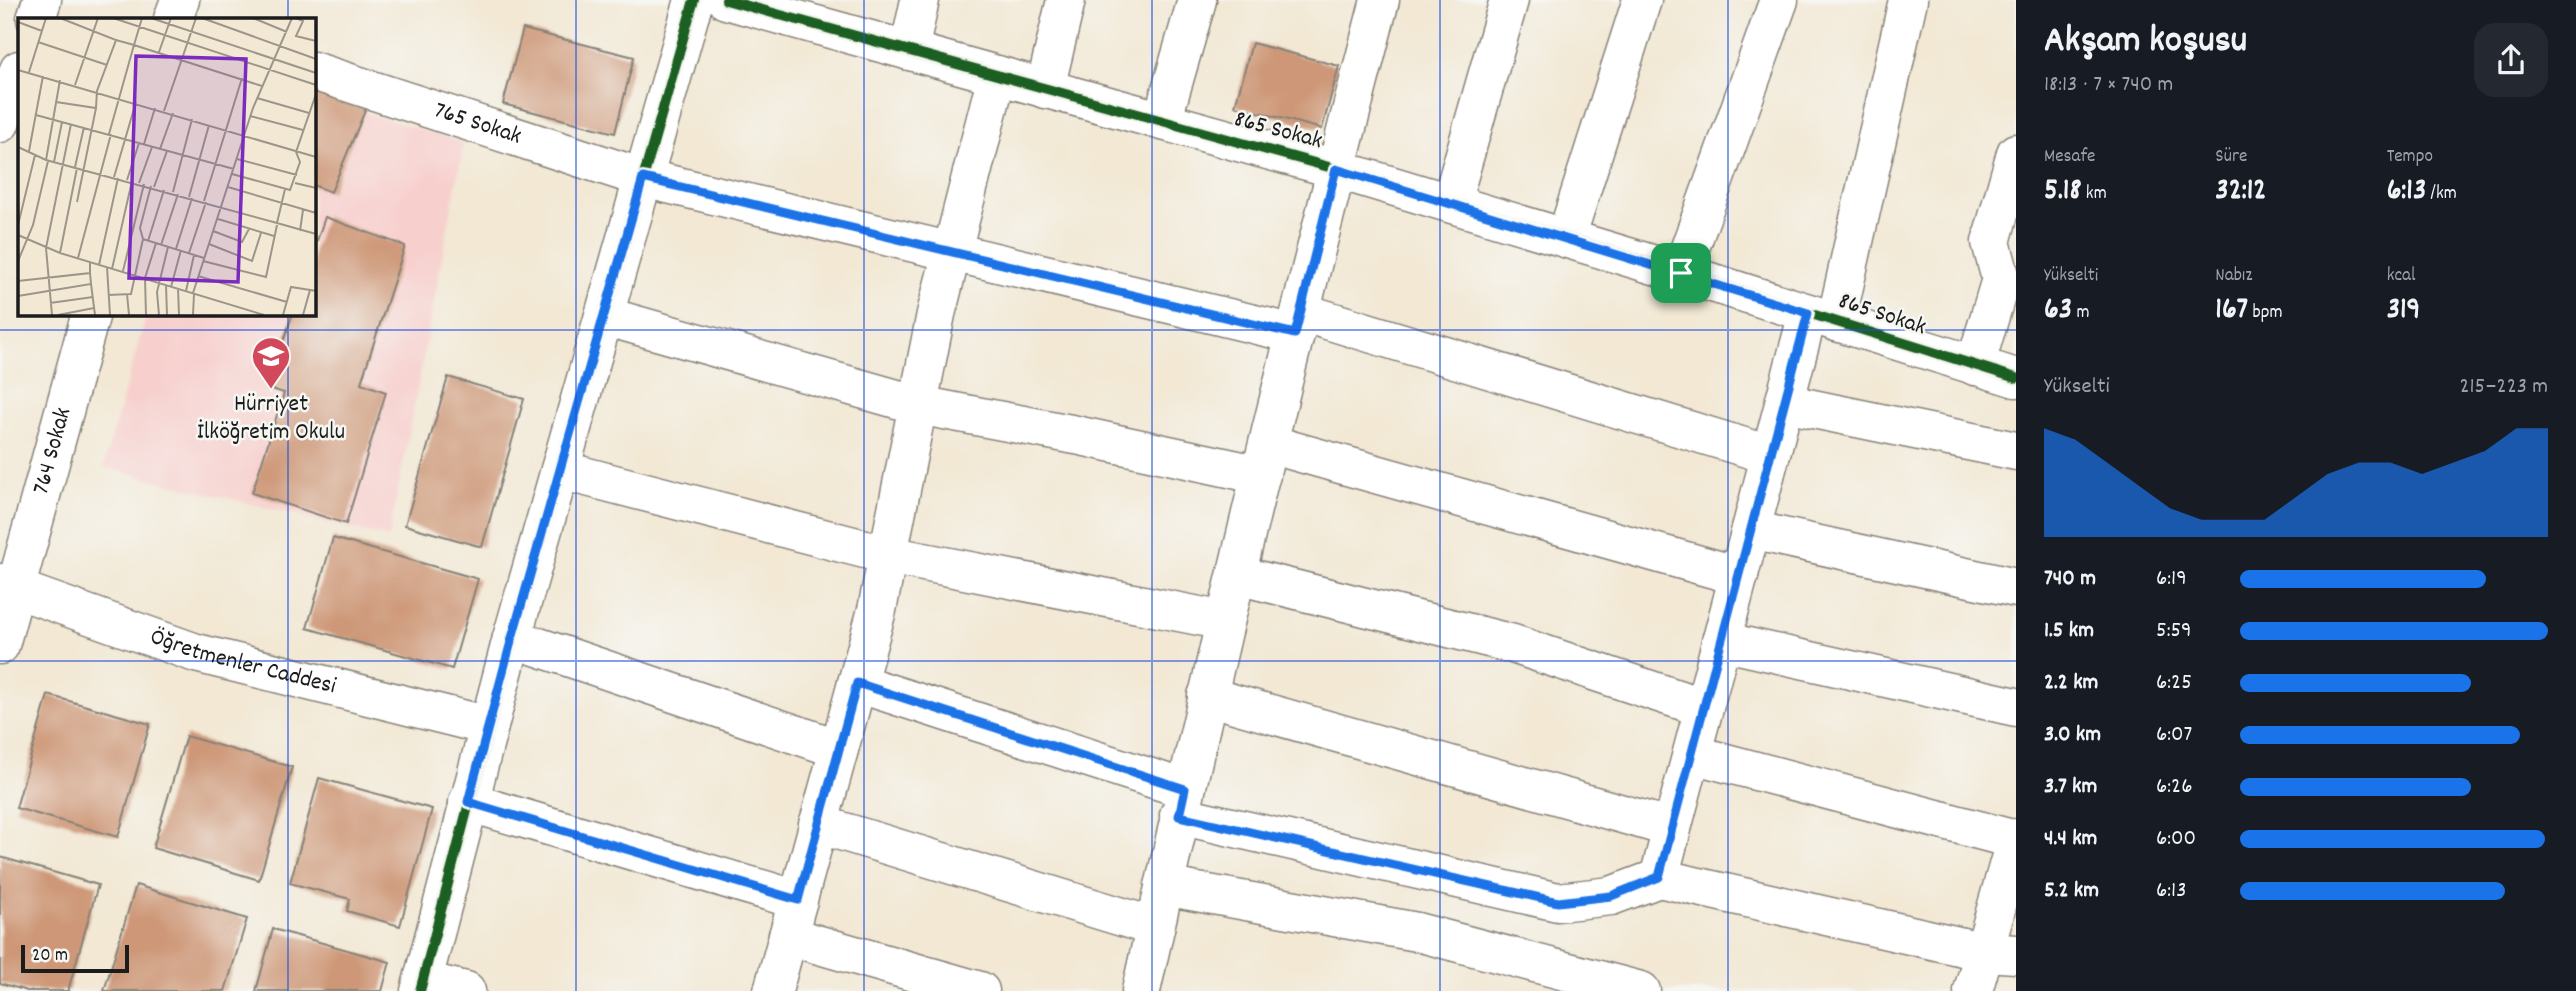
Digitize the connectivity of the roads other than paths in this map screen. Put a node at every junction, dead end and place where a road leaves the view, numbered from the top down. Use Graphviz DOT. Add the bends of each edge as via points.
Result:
graph roads {
  1 [pos="42,0"];
  2 [pos="180,0"];
  3 [pos="694,0"];
  4 [pos="726,0"];
  5 [pos="920,0"];
  6 [pos="1066,0"];
  7 [pos="1197,0"];
  8 [pos="1380,0"];
  9 [pos="1510,0"];
  10 [pos="1642,0"];
  11 [pos="1779,0"];
  12 [pos="1908,0"];
  13 [pos="36,18"];
  14 [pos="173,18"];
  15 [pos="909,51"];
  16 [pos="315,72"];
  17 [pos="18,73"];
  18 [pos="997,75"];
  19 [pos="1045,89"];
  20 [pos="1162,121"];
  21 [pos="0,123"];
  22 [pos="2016,153"];
  23 [pos="1336,169"];
  24 [pos="643,178"];
  25 [pos="1451,204"];
  26 [pos="1566,238"];
  27 [pos="952,253"];
  28 [pos="1681,273"];
  29 [pos="90,315"];
  30 [pos="604,316"];
  31 [pos="1822,318"];
  32 [pos="1298,323"];
  33 [pos="1975,366"];
  34 [pos="2016,378"];
  35 [pos="1784,403"];
  36 [pos="918,405"];
  37 [pos="2016,451"];
  38 [pos="1770,455"];
  39 [pos="1265,459"];
  40 [pos="560,470"];
  41 [pos="1751,530"];
  42 [pos="888,555"];
  43 [pos="1237,575"];
  44 [pos="1739,576"];
  45 [pos="7,586"];
  46 [pos="2016,588"];
  47 [pos="1225,621"];
  48 [pos="512,638"];
  49 [pos="1721,641"];
  50 [pos="0,645"];
  51 [pos="857,683"];
  52 [pos="1207,696"];
  53 [pos="2016,707"];
  54 [pos="1704,708"];
  55 [pos="489,726"];
  56 [pos="839,749"];
  57 [pos="1692,754"];
  58 [pos="468,802"];
  59 [pos="1182,802"];
  60 [pos="818,824"];
  61 [pos="1672,828"];
  62 [pos="2016,839"];
  63 [pos="1659,877"];
  64 [pos="1164,886"];
  65 [pos="798,900"];
  66 [pos="1155,927"];
  67 [pos="788,936"];
  68 [pos="2000,953"];
  69 [pos="421,986"];
  70 [pos="466,991"];
  71 [pos="773,991"];
  72 [pos="980,991"];
  73 [pos="1141,991"];
  74 [pos="1641,991"];
  75 [pos="1973,991"];
  1 -- 13 [label="street"];
  2 -- 14 [label="street"];
  3 -- 24 [label="street"];
  4 -- 15 [label="street, 865 Sokak"];
  5 -- 15 [label="street"];
  6 -- 19 [label="street"];
  7 -- 20 [label="street"];
  8 -- 23 [label="street"];
  9 -- 25 [label="street"];
  10 -- 26 [label="street"];
  11 -- 28 [label="street"];
  12 -- 31 [label="street"];
  15 -- 18 [label="street, 865 Sokak"];
  16 -- 24 [label="street, 765 Sokak"];
  17 -- 21 [label="street"];
  18 -- 19 [label="street, 865 Sokak"];
  18 -- 27 [label="street"];
  19 -- 20 [label="street, 865 Sokak"];
  20 -- 23 [label="street, 865 Sokak"];
  22 -- 33 [label="street" via="1991,243 2001,279"];
  23 -- 25 [label="street, 865 Sokak"];
  23 -- 32 [label="street"];
  24 -- 27 [label="street, 765 Sokak"];
  24 -- 30 [label="street"];
  25 -- 26 [label="street, 865 Sokak"];
  26 -- 28 [label="street, 865 Sokak"];
  27 -- 32 [label="street, 765 Sokak"];
  27 -- 36 [label="street"];
  28 -- 31 [label="street, 865 Sokak"];
  29 -- 45 [label="street, 764 Sokak"];
  30 -- 36 [label="street"];
  30 -- 40 [label="street"];
  31 -- 33 [label="street, 865 Sokak"];
  31 -- 35 [label="street"];
  32 -- 38 [label="street, 765 Sokak"];
  32 -- 39 [label="street"];
  33 -- 34 [label="street, 865 Sokak"];
  35 -- 37 [label="street"];
  35 -- 38 [label="street"];
  36 -- 39 [label="street" via="1076,435"];
  36 -- 42 [label="street"];
  38 -- 41 [label="street"];
  39 -- 43 [label="street"];
  39 -- 44 [label="street"];
  40 -- 42 [label="street"];
  40 -- 48 [label="street"];
  41 -- 44 [label="street"];
  41 -- 46 [label="street"];
  42 -- 47 [label="street"];
  42 -- 51 [label="street"];
  43 -- 47 [label="street"];
  43 -- 54 [label="street" via="1513,644"];
  44 -- 49 [label="street"];
  45 -- 50 [label="street, 764 Sokak"];
  45 -- 55 [label="street, Öğretmenler Caddesi" via="196,653"];
  47 -- 52 [label="street"];
  48 -- 55 [label="street"];
  48 -- 56 [label="street"];
  49 -- 53 [label="street"];
  49 -- 54 [label="street"];
  51 -- 56 [label="street"];
  51 -- 59 [label="street"];
  52 -- 59 [label="street"];
  52 -- 61 [label="street"];
  54 -- 57 [label="street"];
  55 -- 58 [label="street"];
  56 -- 60 [label="street"];
  57 -- 61 [label="street"];
  57 -- 62 [label="street"];
  58 -- 65 [label="street"];
  58 -- 69 [label="street"];
  59 -- 63 [label="street" via="1558,902 1611,896"];
  59 -- 64 [label="street"];
  60 -- 65 [label="street"];
  60 -- 66 [label="street"];
  61 -- 63 [label="street"];
  62 -- 68 [label="street"];
  63 -- 68 [label="street"];
  64 -- 66 [label="street"];
  64 -- 74 [label="street" via="1417,932"];
  65 -- 67 [label="street"];
  66 -- 73 [label="street"];
  67 -- 71 [label="street"];
  67 -- 72 [label="street"];
  68 -- 75 [label="street"];
  69 -- 70 [label="street"];
}
